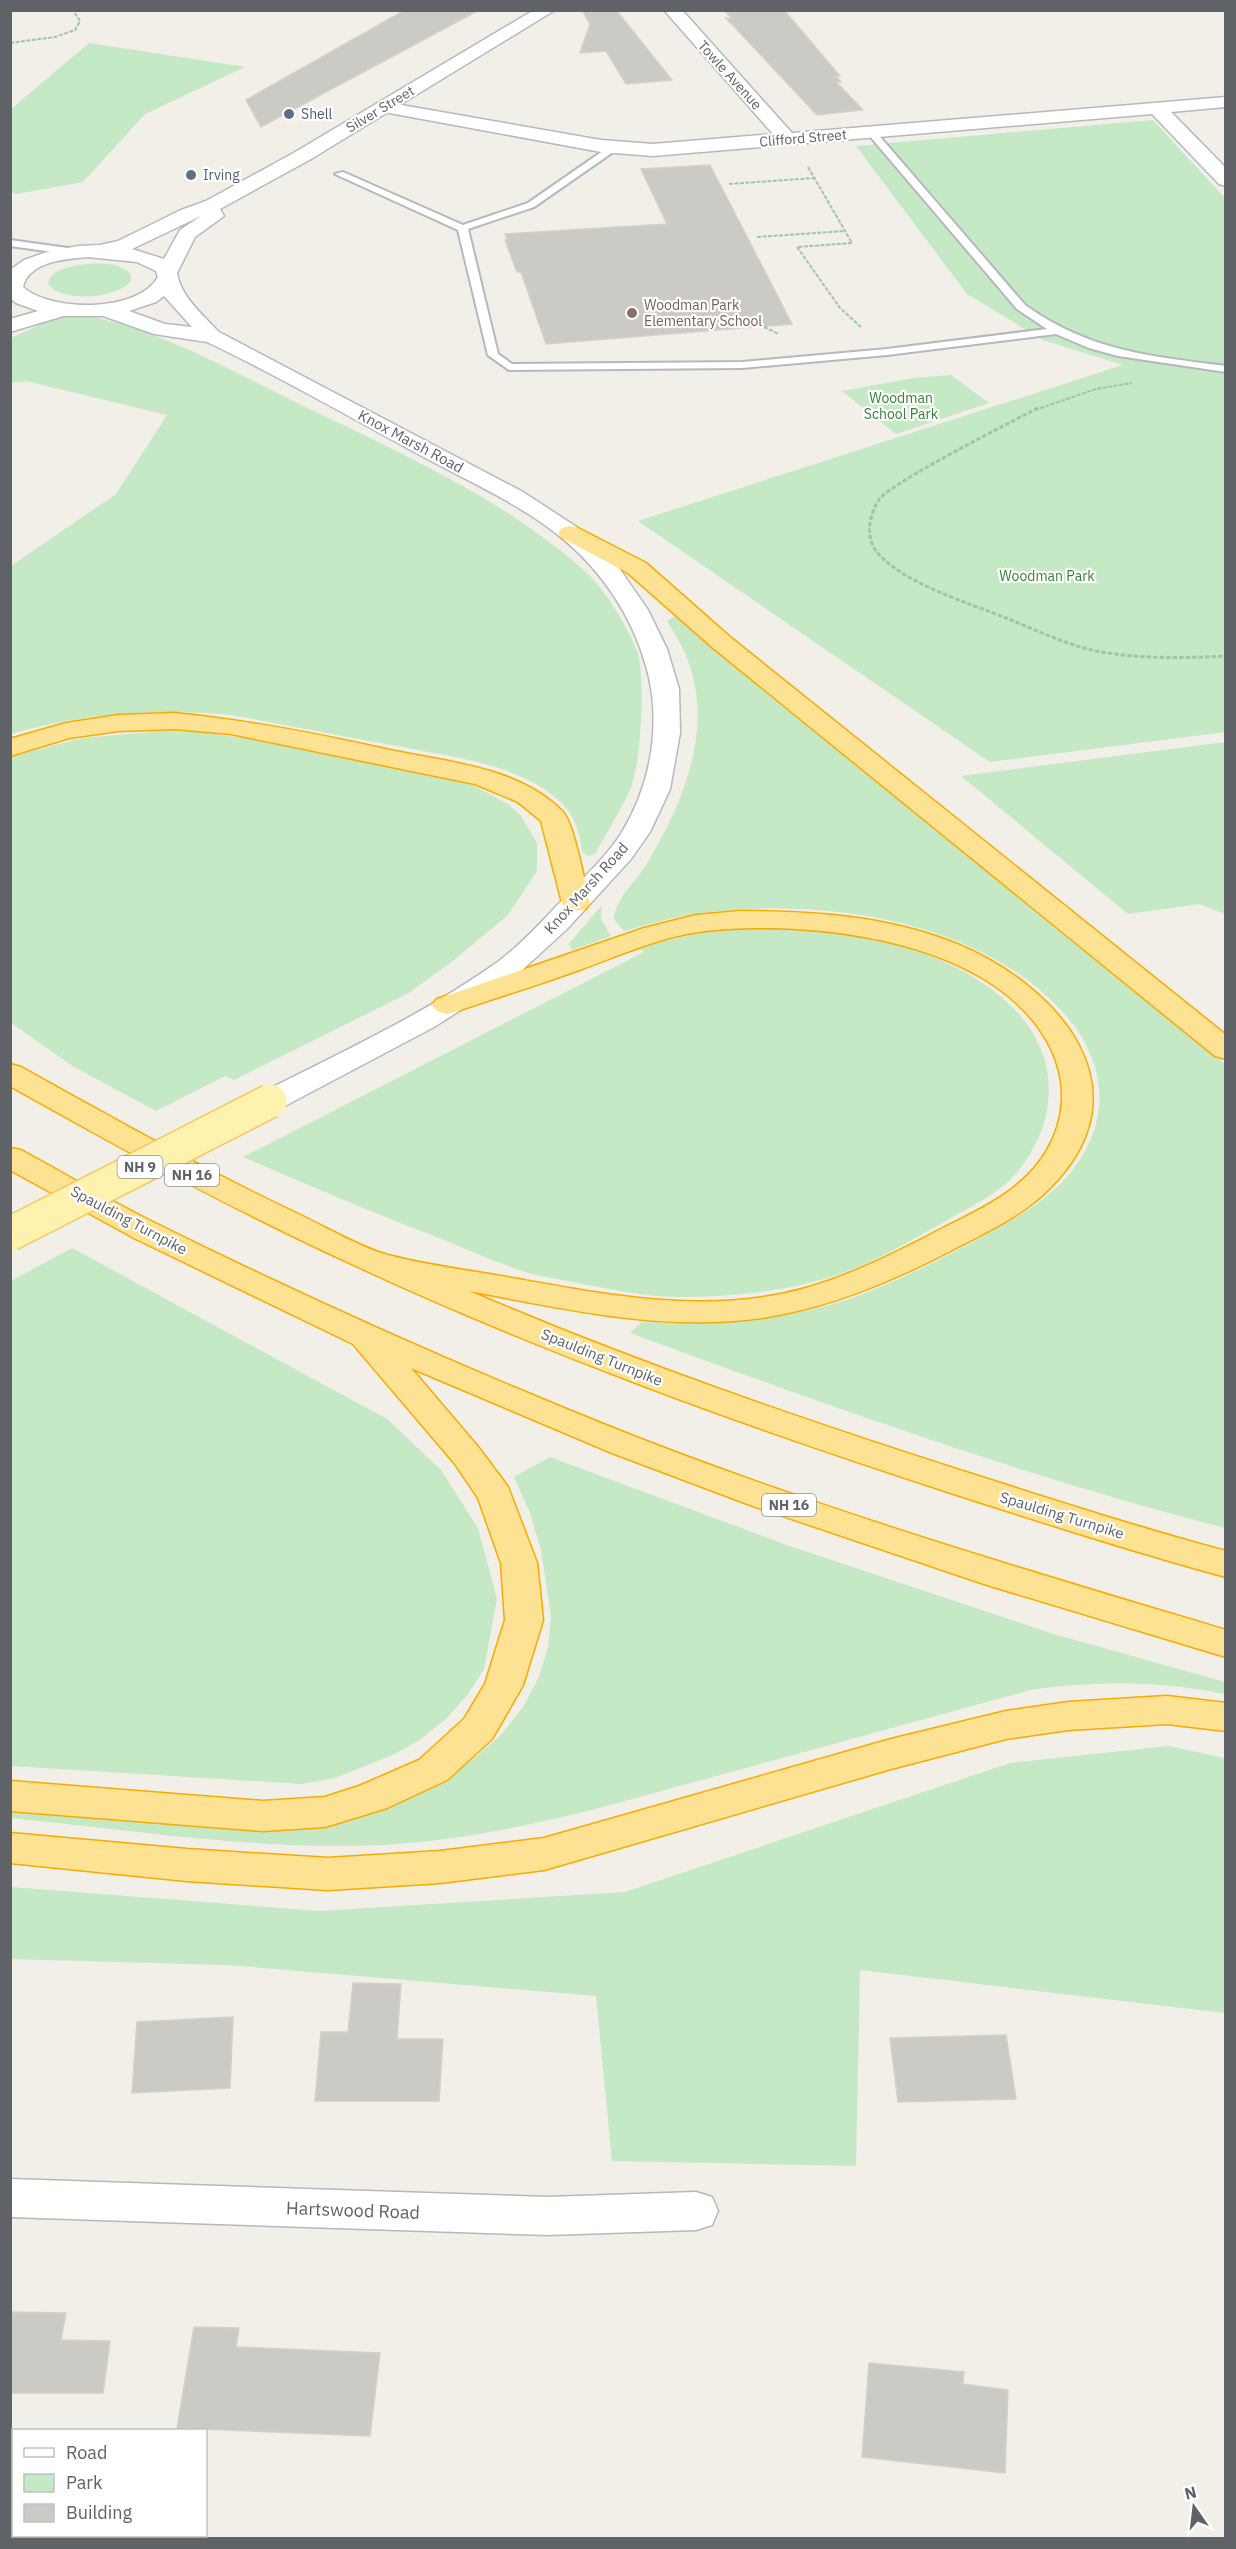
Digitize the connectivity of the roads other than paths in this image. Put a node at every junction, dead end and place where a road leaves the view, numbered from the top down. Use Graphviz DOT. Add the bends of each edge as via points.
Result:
graph roads {
  1 [pos="547,10"];
  2 [pos="672,10"];
  3 [pos="1226,102"];
  4 [pos="384,107"];
  5 [pos="1158,109"];
  6 [pos="872,133"];
  7 [pos="788,140"];
  8 [pos="613,148"];
  9 [pos="340,174"];
  10 [pos="1226,180"];
  11 [pos="213,205"];
  12 [pos="463,228"];
  13 [pos="10,243"];
  14 [pos="102,251"];
  15 [pos="75,252"];
  16 [pos="167,276"];
  17 [pos="13,279"];
  18 [pos="104,309"];
  19 [pos="63,310"];
  20 [pos="10,326"];
  21 [pos="1056,330"];
  22 [pos="212,336"];
  23 [pos="1226,369"];
  24 [pos="570,533"];
  25 [pos="10,748"];
  26 [pos="576,903"];
  27 [pos="447,1005"];
  28 [pos="1226,1050"];
  29 [pos="10,1073"];
  30 [pos="270,1101"];
  31 [pos="10,1156"];
  32 [pos="10,1234"];
  33 [pos="381,1264"];
  34 [pos="364,1336"];
  35 [pos="1226,1564"];
  36 [pos="1226,1644"];
  37 [pos="1226,1717"];
  38 [pos="10,1796"];
  39 [pos="10,1848"];
  40 [pos="10,2198"];
  41 [pos="696,2211"];
  1 -- 4 [label="main road, Silver Street / NH 9"];
  2 -- 7 [label="main road, Towle Avenue"];
  3 -- 5 [label="main road, Clifford Street"];
  4 -- 8 [label="main road, Clifford Street"];
  4 -- 11 [label="main road, Silver Street / NH 9"];
  5 -- 6 [label="main road, Clifford Street"];
  5 -- 10 [label="main road"];
  6 -- 7 [label="main road, Clifford Street"];
  6 -- 21 [label="lane" via="1021,307"];
  7 -- 8 [label="main road, Clifford Street" via="672,149"];
  8 -- 12 [label="lane" via="531,205"];
  9 -- 12 [label="lane"];
  11 -- 14 [label="main road, Silver Street / NH 9" via="125,245"];
  11 -- 16 [label="main road, Silver Street / NH 9" via="214,216 187,234"];
  12 -- 21 [label="lane" via="493,355 509,367 742,365 887,352"];
  13 -- 15 [label="lane"];
  14 -- 15 [label="main road, NH 9"];
  14 -- 16 [label="main road, NH 9" via="145,257 159,264"];
  15 -- 17 [label="main road, NH 9" via="40,260"];
  16 -- 18 [label="main road, NH 9" via="163,287 153,294"];
  16 -- 22 [label="main road, Knox Marsh Road / NH 9" via="176,299"];
  17 -- 19 [label="main road, NH 9" via="24,300"];
  18 -- 19 [label="main road, NH 9"];
  18 -- 22 [label="main road, Knox Marsh Road / NH 9" via="161,330"];
  19 -- 20 [label="main road"];
  21 -- 23 [label="lane" via="1075,340 1124,354"];
  22 -- 24 [label="main road, Knox Marsh Road / NH 9" via="470,472"];
  24 -- 26 [label="main road, Knox Marsh Road / NH 9" via="608,570 636,610 666,689 667,734 657,789 636,832"];
  24 -- 28 [label="highway" via="638,568 721,642"];
  25 -- 26 [label="highway" via="66,731 118,723 174,721 231,726 483,778 528,796 554,818"];
  26 -- 27 [label="main road, Knox Marsh Road / NH 9" via="510,966"];
  27 -- 30 [label="main road, Knox Marsh Road / NH 9"];
  27 -- 33 [label="highway" via="625,941 687,926 772,918 849,924 913,939 956,955 1013,987 1054,1027 1067,1050 1076,1072 1076,1120 1053,1166 1007,1208 918,1255 804,1299 728,1311 654,1311 618,1308"];
  29 -- 33 [label="highway, Spaulding Turnpike / NH 16" via="212,1185"];
  30 -- 32 [label="main road, Knox Marsh Road / NH 9, bridge"];
  31 -- 34 [label="highway, Spaulding Turnpike / NH 16" via="145,1231"];
  33 -- 35 [label="highway, Spaulding Turnpike / NH 16" via="622,1365 863,1454"];
  34 -- 36 [label="highway, Spaulding Turnpike / NH 16" via="624,1445 766,1497 1000,1576"];
  34 -- 38 [label="highway" via="467,1456 495,1496 519,1563 524,1620 504,1685 478,1729 433,1770 373,1797 325,1812 263,1816"];
  37 -- 39 [label="highway" via="1167,1710 1068,1716 1006,1725 544,1854 440,1867 328,1874"];
  40 -- 41 [label="main road, Hartswood Road" via="548,2216"];
}
